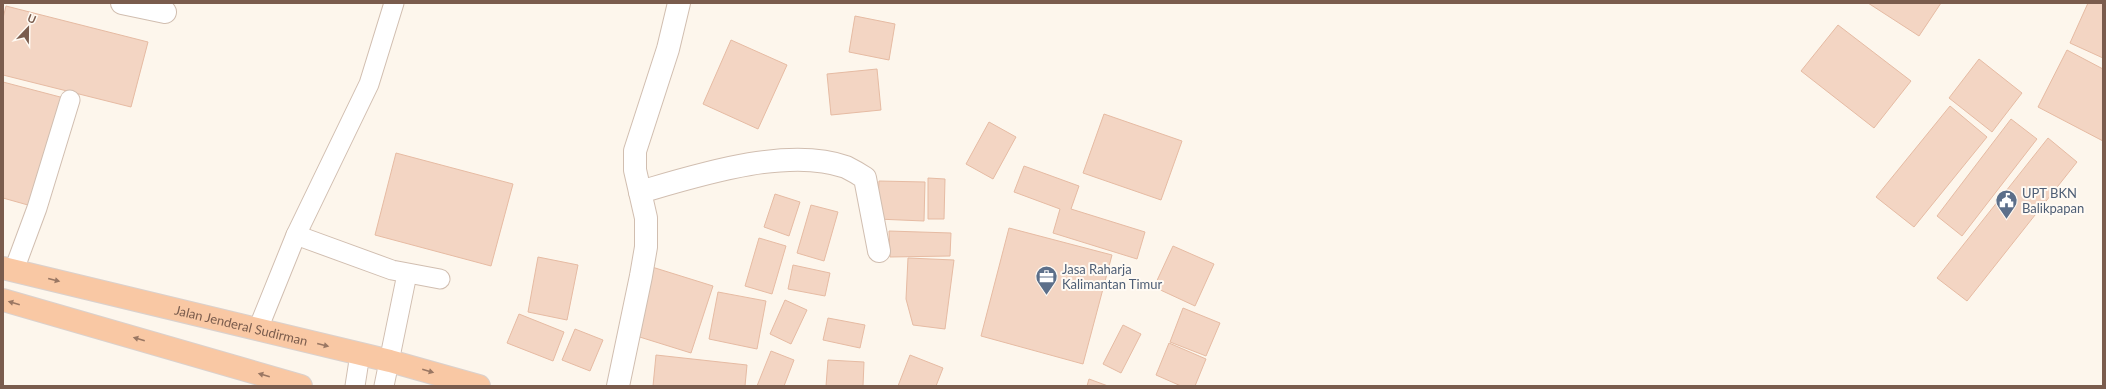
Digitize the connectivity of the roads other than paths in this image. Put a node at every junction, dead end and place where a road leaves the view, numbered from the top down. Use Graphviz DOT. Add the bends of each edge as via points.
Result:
graph roads {
  1 [pos="122,3"];
  2 [pos="394,3"];
  3 [pos="679,3"];
  4 [pos="165,12"];
  5 [pos="70,100"];
  6 [pos="640,192"];
  7 [pos="296,235"];
  8 [pos="879,251"];
  9 [pos="8,269"];
  10 [pos="407,274"];
  11 [pos="440,279"];
  12 [pos="3,300"];
  13 [pos="258,329"];
  14 [pos="360,354"];
  15 [pos="390,361"];
  16 [pos="301,386"];
  17 [pos="355,386"];
  18 [pos="384,386"];
  19 [pos="479,386"];
  20 [pos="618,386"];
  1 -- 4 [label="street"];
  2 -- 7 [label="lane" via="369,84"];
  3 -- 6 [label="street" via="668,49 635,151 635,170"];
  5 -- 9 [label="lane" via="37,208"];
  6 -- 8 [label="street" via="741,166 792,161 826,162 847,168 865,178"];
  6 -- 20 [label="street" via="646,218 646,247"];
  7 -- 10 [label="lane"];
  7 -- 13 [label="lane"];
  9 -- 13 [label="highway, Jalan Jenderal Sudirman, one-way"];
  10 -- 11 [label="lane"];
  10 -- 15 [label="lane"];
  16 -- 12 [label="highway, one-way"];
  13 -- 14 [label="highway, Jalan Jenderal Sudirman, one-way"];
  14 -- 15 [label="highway, Jalan Jenderal Sudirman"];
  14 -- 17 [label="lane"];
  15 -- 18 [label="lane"];
  15 -- 19 [label="highway, Jalan Jenderal Sudirman, one-way"];
}
